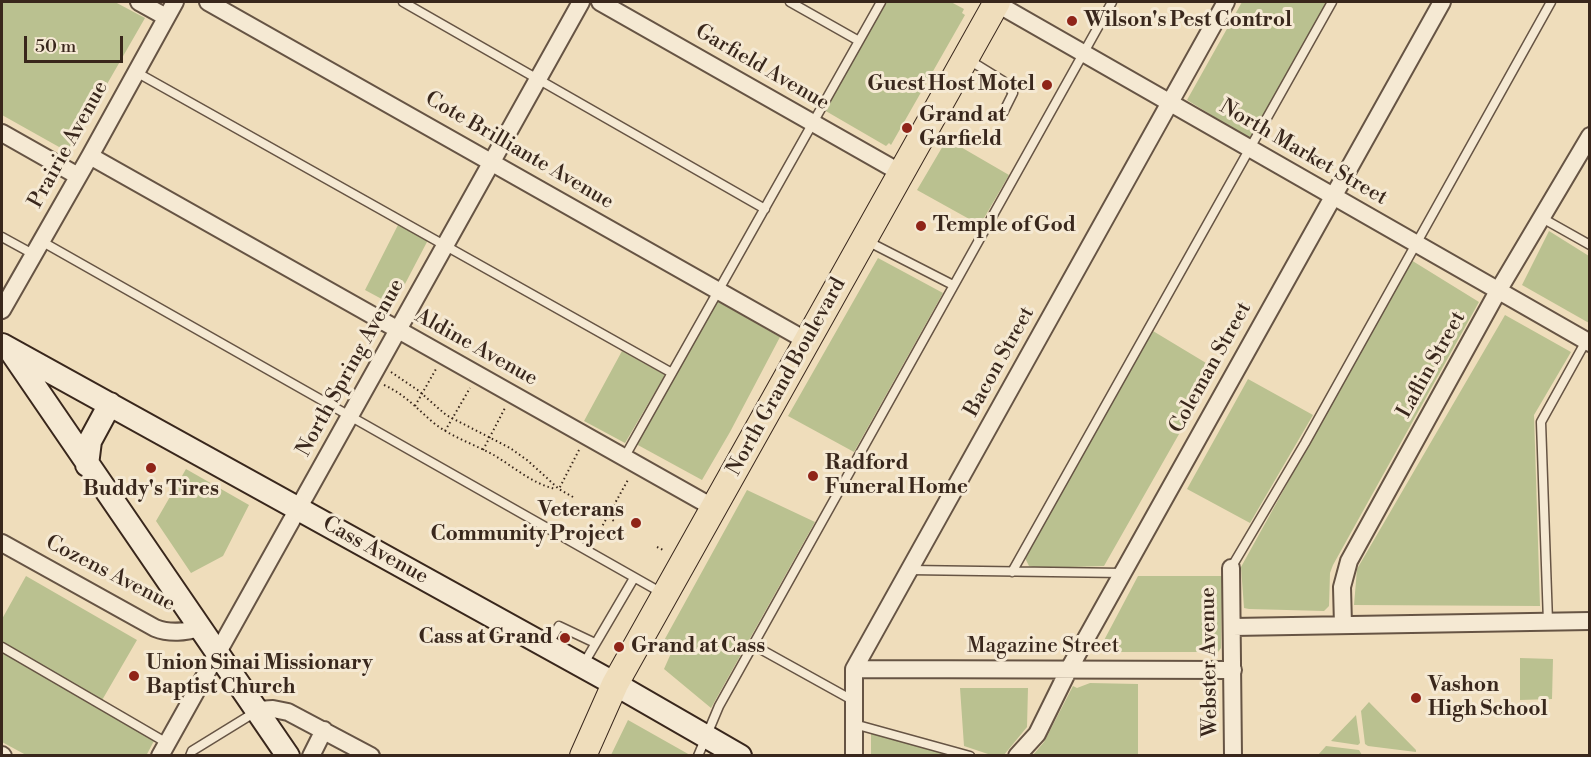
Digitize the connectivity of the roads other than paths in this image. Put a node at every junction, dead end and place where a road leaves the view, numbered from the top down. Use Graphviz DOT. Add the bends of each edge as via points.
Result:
graph roads {
  1 [pos="139,2"];
  2 [pos="175,2"];
  3 [pos="208,2"];
  4 [pos="403,2"];
  5 [pos="580,2"];
  6 [pos="600,2"];
  7 [pos="790,2"];
  8 [pos="881,2"];
  9 [pos="996,2"];
  10 [pos="1112,2"];
  11 [pos="1226,2"];
  12 [pos="1332,2"];
  13 [pos="1442,2"];
  14 [pos="1551,2"];
  15 [pos="166,17"];
  16 [pos="859,41"];
  17 [pos="1083,52"];
  18 [pos="966,58"];
  19 [pos="136,72"];
  20 [pos="537,79"];
  21 [pos="1171,101"];
  22 [pos="1002,113"];
  23 [pos="813,123"];
  24 [pos="2,133"];
  25 [pos="1590,136"];
  26 [pos="1249,148"];
  27 [pos="90,156"];
  28 [pos="491,161"];
  29 [pos="901,173"];
  30 [pos="78,176"];
  31 [pos="1332,196"];
  32 [pos="765,209"];
  33 [pos="1542,218"];
  34 [pos="2,237"];
  35 [pos="864,239"];
  36 [pos="1415,244"];
  37 [pos="444,245"];
  38 [pos="1590,245"];
  39 [pos="37,248"];
  40 [pos="953,285"];
  41 [pos="720,291"];
  42 [pos="1498,291"];
  43 [pos="2,310"];
  44 [pos="398,330"];
  45 [pos="807,341"];
  46 [pos="1588,342"];
  47 [pos="5,347"];
  48 [pos="672,373"];
  49 [pos="110,404"];
  50 [pos="349,416"];
  51 [pos="624,458"];
  52 [pos="87,465"];
  53 [pos="299,508"];
  54 [pos="714,508"];
  55 [pos="2,543"];
  56 [pos="1231,568"];
  57 [pos="909,570"];
  58 [pos="1012,572"];
  59 [pos="1123,573"];
  60 [pos="634,578"];
  61 [pos="665,595"];
  62 [pos="1590,621"];
  63 [pos="1548,622"];
  64 [pos="1343,624"];
  65 [pos="1233,627"];
  66 [pos="201,628"];
  67 [pos="595,643"];
  68 [pos="753,645"];
  69 [pos="2,647"];
  70 [pos="547,647"];
  71 [pos="217,652"];
  72 [pos="582,666"];
  73 [pos="854,669"];
  74 [pos="1069,669"];
  75 [pos="1233,670"];
  76 [pos="615,684"];
  77 [pos="854,701"];
  78 [pos="257,710"];
  79 [pos="854,724"];
  80 [pos="324,730"];
  81 [pos="702,746"];
  82 [pos="163,749"];
  83 [pos="190,756"];
  84 [pos="288,756"];
  85 [pos="311,756"];
  86 [pos="371,756"];
  87 [pos="583,756"];
  88 [pos="740,756"];
  89 [pos="854,756"];
  90 [pos="970,756"];
  91 [pos="1017,756"];
  92 [pos="1233,756"];
  1 -- 15 [label="street"];
  2 -- 15 [label="street, Prairie Avenue"];
  3 -- 28 [label="street, Cote Brilliante Avenue"];
  4 -- 20 [label="lane"];
  5 -- 20 [label="street, North Spring Avenue"];
  6 -- 23 [label="street, Garfield Avenue"];
  7 -- 16 [label="lane"];
  8 -- 16 [label="lane"];
  9 -- 17 [label="street, North Market Street"];
  9 -- 18 [label="main road, North Grand Boulevard"];
  10 -- 17 [label="lane"];
  11 -- 21 [label="street, Bacon Street"];
  12 -- 26 [label="lane"];
  13 -- 31 [label="street, Coleman Street"];
  14 -- 36 [label="lane"];
  15 -- 19 [label="street, Prairie Avenue"];
  16 -- 23 [label="lane"];
  17 -- 21 [label="street, North Market Street"];
  17 -- 40 [label="lane"];
  18 -- 22 [label="lane" via="1003,81 1013,93"];
  18 -- 29 [label="main road, North Grand Boulevard"];
  19 -- 27 [label="street, Prairie Avenue"];
  19 -- 37 [label="lane"];
  20 -- 28 [label="street, North Spring Avenue"];
  20 -- 32 [label="lane"];
  21 -- 26 [label="street, North Market Street"];
  21 -- 57 [label="street, Bacon Street"];
  23 -- 29 [label="street, Garfield Avenue"];
  23 -- 32 [label="lane"];
  24 -- 30 [label="street"];
  25 -- 33 [label="street, Laflin Street"];
  26 -- 31 [label="street, North Market Street"];
  26 -- 58 [label="lane"];
  27 -- 30 [label="street, Prairie Avenue"];
  27 -- 44 [label="street, Aldine Avenue"];
  28 -- 37 [label="street, North Spring Avenue"];
  28 -- 41 [label="street, Cote Brilliante Avenue"];
  29 -- 35 [label="main road, North Grand Boulevard"];
  30 -- 39 [label="street, Prairie Avenue"];
  31 -- 36 [label="street, North Market Street"];
  31 -- 59 [label="street, Coleman Street"];
  32 -- 41 [label="lane"];
  33 -- 38 [label="lane"];
  33 -- 42 [label="street, Laflin Street"];
  34 -- 39 [label="lane"];
  35 -- 40 [label="lane"];
  35 -- 45 [label="main road, North Grand Boulevard"];
  36 -- 42 [label="street, North Market Street"];
  36 -- 56 [label="lane"];
  37 -- 44 [label="street, North Spring Avenue"];
  37 -- 48 [label="lane"];
  39 -- 43 [label="street, Prairie Avenue"];
  39 -- 50 [label="lane"];
  40 -- 68 [label="lane"];
  41 -- 45 [label="street, Cote Brilliante Avenue"];
  41 -- 48 [label="lane"];
  42 -- 46 [label="street, North Market Street"];
  42 -- 64 [label="street, Laflin Street" via="1349,561 1342,587"];
  44 -- 50 [label="street, North Spring Avenue"];
  44 -- 51 [label="street, Aldine Avenue"];
  45 -- 54 [label="main road, North Grand Boulevard"];
  46 -- 63 [label="lane" via="1541,422"];
  47 -- 49 [label="main road, Cass Avenue"];
  47 -- 52 [label="main road"];
  48 -- 51 [label="lane"];
  49 -- 52 [label="main road" via="90,441"];
  49 -- 53 [label="main road, Cass Avenue"];
  50 -- 53 [label="street, North Spring Avenue"];
  50 -- 60 [label="lane"];
  51 -- 54 [label="street, Aldine Avenue"];
  52 -- 66 [label="main road"];
  53 -- 70 [label="main road, Cass Avenue"];
  53 -- 71 [label="street, North Spring Avenue"];
  54 -- 61 [label="main road, North Grand Boulevard"];
  55 -- 66 [label="street, Cozens Avenue" via="162,631"];
  56 -- 65 [label="street, Webster Avenue"];
  57 -- 58 [label="lane"];
  57 -- 73 [label="street, Bacon Street"];
  58 -- 59 [label="lane"];
  59 -- 74 [label="street, Coleman Street"];
  60 -- 61 [label="lane"];
  60 -- 67 [label="lane"];
  61 -- 76 [label="main road, North Grand Boulevard"];
  62 -- 63 [label="street"];
  63 -- 64 [label="street"];
  64 -- 65 [label="street"];
  65 -- 75 [label="street, Webster Avenue"];
  66 -- 71 [label="main road"];
  67 -- 70 [label="lane" via="559,626"];
  67 -- 72 [label="lane"];
  68 -- 77 [label="lane"];
  68 -- 81 [label="lane" via="715,713"];
  69 -- 82 [label="lane"];
  70 -- 72 [label="main road, Cass Avenue"];
  71 -- 78 [label="main road"];
  71 -- 82 [label="street, North Spring Avenue"];
  72 -- 76 [label="main road, Cass Avenue"];
  73 -- 74 [label="street, Magazine Street"];
  73 -- 77 [label="street, Bacon Street"];
  74 -- 75 [label="street, Magazine Street"];
  74 -- 91 [label="street, Coleman Street" via="1036,734"];
  75 -- 92 [label="street, Webster Avenue"];
  76 -- 81 [label="main road, Cass Avenue"];
  76 -- 87 [label="main road, North Grand Boulevard"];
  77 -- 79 [label="street, Bacon Street"];
  78 -- 80 [label="street" via="288,712"];
  78 -- 83 [label="lane"];
  78 -- 84 [label="main road"];
  79 -- 89 [label="street, Bacon Street"];
  79 -- 90 [label="lane"];
  80 -- 85 [label="street"];
  80 -- 86 [label="street"];
  81 -- 88 [label="main road, Cass Avenue"];
}
